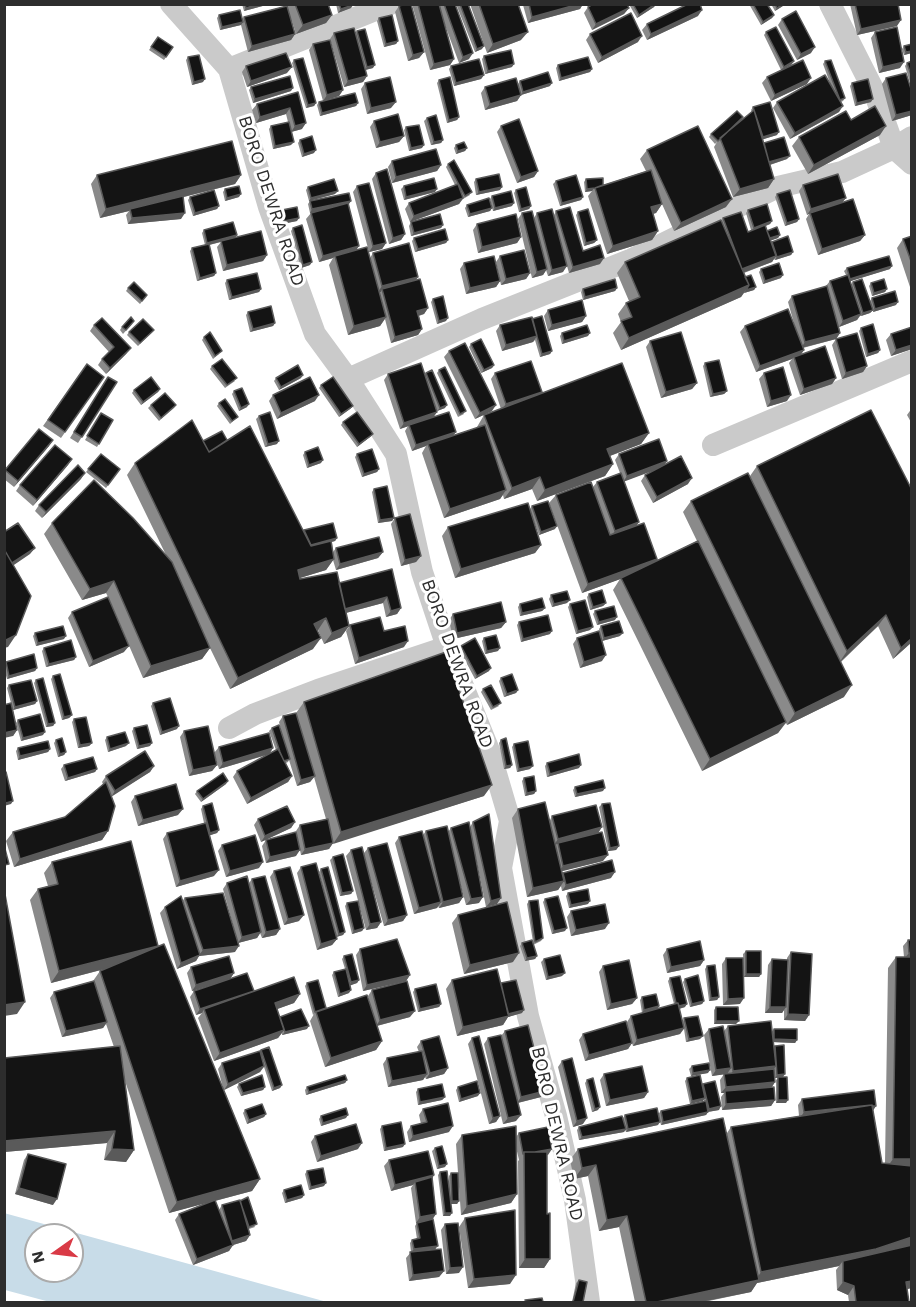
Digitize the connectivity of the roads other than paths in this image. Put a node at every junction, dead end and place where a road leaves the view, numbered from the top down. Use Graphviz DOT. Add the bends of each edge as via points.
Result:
graph roads {
  1 [pos="171,4"];
  2 [pos="390,4"];
  3 [pos="830,4"];
  4 [pos="230,69"];
  5 [pos="903,143"];
  6 [pos="912,164"];
  7 [pos="912,362"];
  8 [pos="348,379"];
  9 [pos="713,445"];
  10 [pos="447,647"];
  11 [pos="229,728"];
  12 [pos="589,1302"];
  1 -- 4 [label="street, BORO DEWRA ROAD"];
  2 -- 4 [label="street"];
  3 -- 5 [label="street"];
  4 -- 8 [label="street, BORO DEWRA ROAD" via="269,207 315,334"];
  5 -- 6 [label="street"];
  5 -- 8 [label="street" via="842,172 778,187 630,260 482,319"];
  7 -- 9 [label="street"];
  8 -- 10 [label="street, BORO DEWRA ROAD" via="396,454 422,572"];
  10 -- 11 [label="street" via="318,690"];
  10 -- 12 [label="street, BORO DEWRA ROAD" via="490,753 510,821 501,868 528,1016 575,1200"];
}
